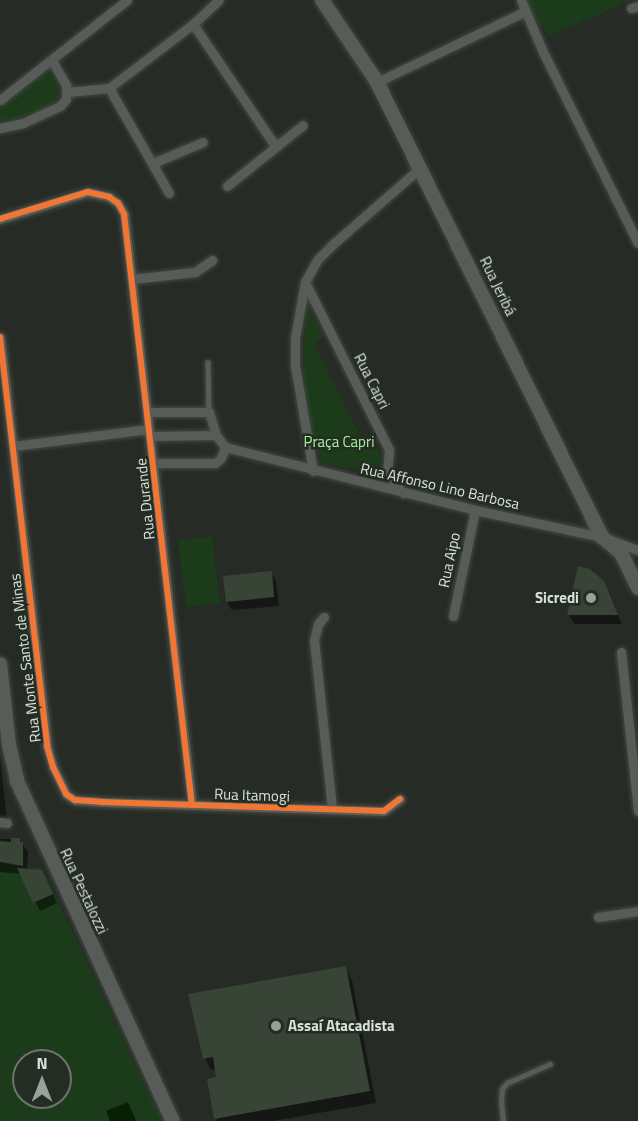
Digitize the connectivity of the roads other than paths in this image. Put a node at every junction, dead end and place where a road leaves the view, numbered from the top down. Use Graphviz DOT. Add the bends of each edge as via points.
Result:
graph roads {
  1 [pos="127,0"];
  2 [pos="219,0"];
  3 [pos="322,0"];
  4 [pos="521,0"];
  5 [pos="524,12"];
  6 [pos="193,24"];
  7 [pos="52,61"];
  8 [pos="376,82"];
  9 [pos="109,88"];
  10 [pos="68,92"];
  11 [pos="0,100"];
  12 [pos="303,125"];
  13 [pos="0,128"];
  14 [pos="203,142"];
  15 [pos="276,147"];
  16 [pos="153,163"];
  17 [pos="421,167"];
  18 [pos="227,186"];
  19 [pos="169,193"];
  20 [pos="0,219"];
  21 [pos="638,243"];
  22 [pos="212,260"];
  23 [pos="132,279"];
  24 [pos="305,282"];
  25 [pos="0,337"];
  26 [pos="208,362"];
  27 [pos="147,412"];
  28 [pos="209,412"];
  29 [pos="150,433"];
  30 [pos="216,435"];
  31 [pos="12,446"];
  32 [pos="230,448"];
  33 [pos="153,463"];
  34 [pos="313,471"];
  35 [pos="403,493"];
  36 [pos="475,510"];
  37 [pos="602,537"];
  38 [pos="638,550"];
  39 [pos="638,588"];
  40 [pos="453,616"];
  41 [pos="324,617"];
  42 [pos="621,652"];
  43 [pos="0,664"];
  44 [pos="633,722"];
  45 [pos="66,794"];
  46 [pos="400,799"];
  47 [pos="192,805"];
  48 [pos="332,809"];
  49 [pos="638,811"];
  50 [pos="638,911"];
  51 [pos="598,917"];
  52 [pos="550,1064"];
  53 [pos="172,1121"];
  54 [pos="502,1121"];
  1 -- 7 [label="street"];
  2 -- 6 [label="street"];
  3 -- 8 [label="street, Rua Jeribá"];
  4 -- 5 [label="street"];
  5 -- 8 [label="street"];
  5 -- 21 [label="street"];
  6 -- 9 [label="street"];
  6 -- 15 [label="street"];
  7 -- 10 [label="street"];
  7 -- 11 [label="street"];
  8 -- 17 [label="street, Rua Jeribá"];
  9 -- 10 [label="street"];
  9 -- 16 [label="street"];
  10 -- 13 [label="street" via="60,106 23,123"];
  12 -- 15 [label="street"];
  14 -- 16 [label="street"];
  15 -- 18 [label="street"];
  16 -- 19 [label="street"];
  17 -- 24 [label="street" via="332,245 318,259"];
  17 -- 37 [label="street, Rua Jeribá"];
  20 -- 23 [label="street, Rua Durande" via="88,192 109,197 124,214"];
  22 -- 23 [label="street" via="195,272"];
  23 -- 27 [label="street, Rua Durande"];
  24 -- 34 [label="street" via="296,329 295,366"];
  24 -- 35 [label="street, Rua Capri" via="389,450 387,474"];
  25 -- 31 [label="street, Rua Monte Santo de Minas"];
  26 -- 28 [label="lane"];
  27 -- 28 [label="street"];
  27 -- 29 [label="street, Rua Durande"];
  28 -- 30 [label="street"];
  29 -- 30 [label="street"];
  29 -- 31 [label="street"];
  29 -- 33 [label="street, Rua Durande"];
  30 -- 32 [label="street"];
  31 -- 45 [label="street, Rua Monte Santo de Minas" via="47,746 52,767"];
  32 -- 33 [label="street" via="214,462"];
  32 -- 34 [label="street, Rua Affonso Lino Barbosa"];
  33 -- 47 [label="street, Rua Durande"];
  34 -- 35 [label="street, Rua Affonso Lino Barbosa"];
  35 -- 36 [label="street, Rua Affonso Lino Barbosa"];
  36 -- 37 [label="street, Rua Affonso Lino Barbosa"];
  36 -- 40 [label="street, Rua Aipo"];
  37 -- 38 [label="street, Rua Affonso Lino Barbosa"];
  37 -- 39 [label="street, Rua Jeribá" via="621,553"];
  41 -- 48 [label="street" via="314,640"];
  42 -- 44 [label="street"];
  43 -- 53 [label="street, Rua Pestalozzi" via="17,781"];
  44 -- 49 [label="street"];
  45 -- 47 [label="street, Rua Itamogi" via="75,800"];
  46 -- 48 [label="street, Rua Itamogi" via="384,811"];
  47 -- 48 [label="street, Rua Itamogi"];
  50 -- 51 [label="street"];
  52 -- 54 [label="lane" via="507,1083 502,1089"];
}
